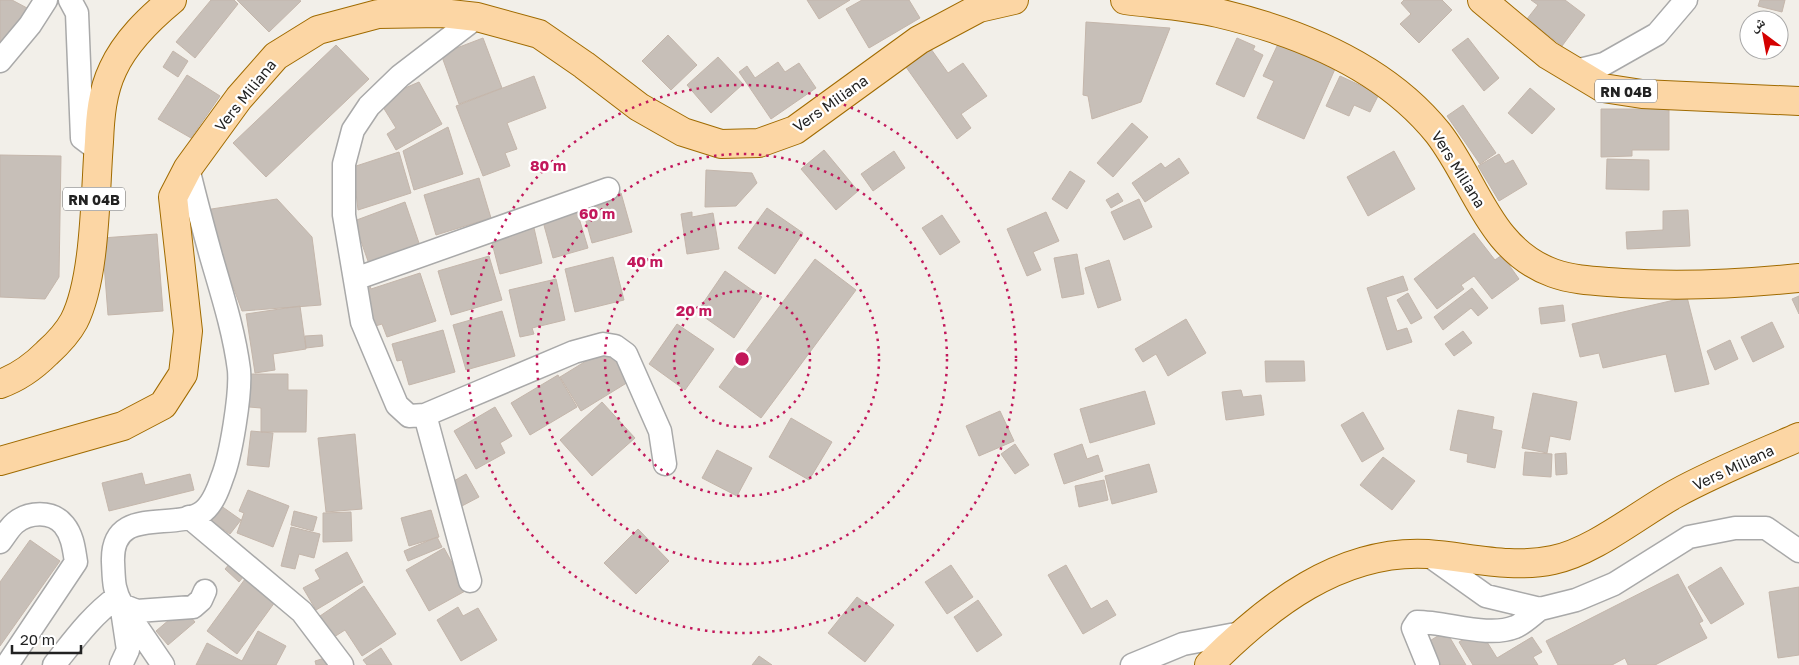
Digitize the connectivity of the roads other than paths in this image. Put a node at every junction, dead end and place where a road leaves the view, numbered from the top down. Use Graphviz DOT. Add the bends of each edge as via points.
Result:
graph roads {
  1 [pos="46,0"];
  2 [pos="70,0"];
  3 [pos="172,0"];
  4 [pos="1014,0"];
  5 [pos="1125,0"];
  6 [pos="1482,0"];
  7 [pos="1686,0"];
  8 [pos="477,17"];
  9 [pos="0,61"];
  10 [pos="1576,71"];
  11 [pos="1799,101"];
  12 [pos="98,150"];
  13 [pos="188,168"];
  14 [pos="608,189"];
  15 [pos="1799,278"];
  16 [pos="355,279"];
  17 [pos="0,384"];
  18 [pos="425,415"];
  19 [pos="1799,437"];
  20 [pos="0,461"];
  21 [pos="665,464"];
  22 [pos="189,517"];
  23 [pos="0,542"];
  24 [pos="1799,551"];
  25 [pos="1427,554"];
  26 [pos="470,581"];
  27 [pos="205,591"];
  28 [pos="120,601"];
  29 [pos="1540,609"];
  30 [pos="1241,633"];
  31 [pos="7,665"];
  32 [pos="54,665"];
  33 [pos="121,665"];
  34 [pos="163,665"];
  35 [pos="342,665"];
  36 [pos="1132,665"];
  37 [pos="1210,665"];
  38 [pos="1428,665"];
  1 -- 9 [label="street"];
  2 -- 12 [label="street" via="77,14 82,138"];
  3 -- 12 [label="main road, RN 04B" via="131,40 113,69 101,107"];
  4 -- 8 [label="main road, Vers Miliana" via="979,8 919,40 796,130 759,143 721,144 683,132 639,107 539,34"];
  5 -- 15 [label="main road, Vers Miliana" via="1217,13 1298,36 1356,65 1408,101 1438,134 1490,220 1513,250 1552,272 1588,281 1665,286"];
  6 -- 10 [label="main road, RN 04B" via="1548,56"];
  7 -- 10 [label="street" via="1657,34 1604,64"];
  8 -- 13 [label="main road, Vers Miliana" via="442,13 378,14 318,30 276,56 239,98"];
  8 -- 16 [label="street" via="400,76 369,106 353,130 344,164 344,215"];
  10 -- 11 [label="main road, RN 04B" via="1603,88 1642,94"];
  12 -- 17 [label="main road, RN 04B" via="90,264 74,322 60,342 36,364"];
  13 -- 20 [label="main road, Vers Miliana" via="173,197 188,331 183,374 163,405 123,426"];
  13 -- 22 [label="street" via="228,314 239,372 234,430 224,473 215,497 201,513"];
  14 -- 16 [label="street"];
  16 -- 18 [label="street" via="362,322 397,405 410,416"];
  18 -- 21 [label="street" via="574,352 603,344 615,346 626,354 660,431"];
  18 -- 26 [label="street"];
  19 -- 25 [label="main road, Vers Miliana" via="1676,494 1592,544 1554,560 1520,564"];
  22 -- 28 [label="street" via="137,523 120,535 113,550 114,592"];
  22 -- 35 [label="street" via="302,612"];
  23 -- 31 [label="street" via="14,524 28,515 46,514 64,524 74,544 76,562"];
  24 -- 29 [label="street" via="1766,528 1735,528 1689,537 1614,584 1576,600"];
  25 -- 29 [label="street" via="1486,596"];
  25 -- 30 [label="main road, Vers Miliana" via="1378,557 1336,570 1286,597"];
  27 -- 28 [label="street" via="193,607 137,611"];
  28 -- 32 [label="street" via="100,610"];
  28 -- 33 [label="street" via="128,650"];
  28 -- 34 [label="street"];
  29 -- 38 [label="street" via="1516,627 1497,632 1418,622 1413,628"];
  30 -- 36 [label="street" via="1183,644"];
  30 -- 37 [label="main road, Vers Miliana"];
}
